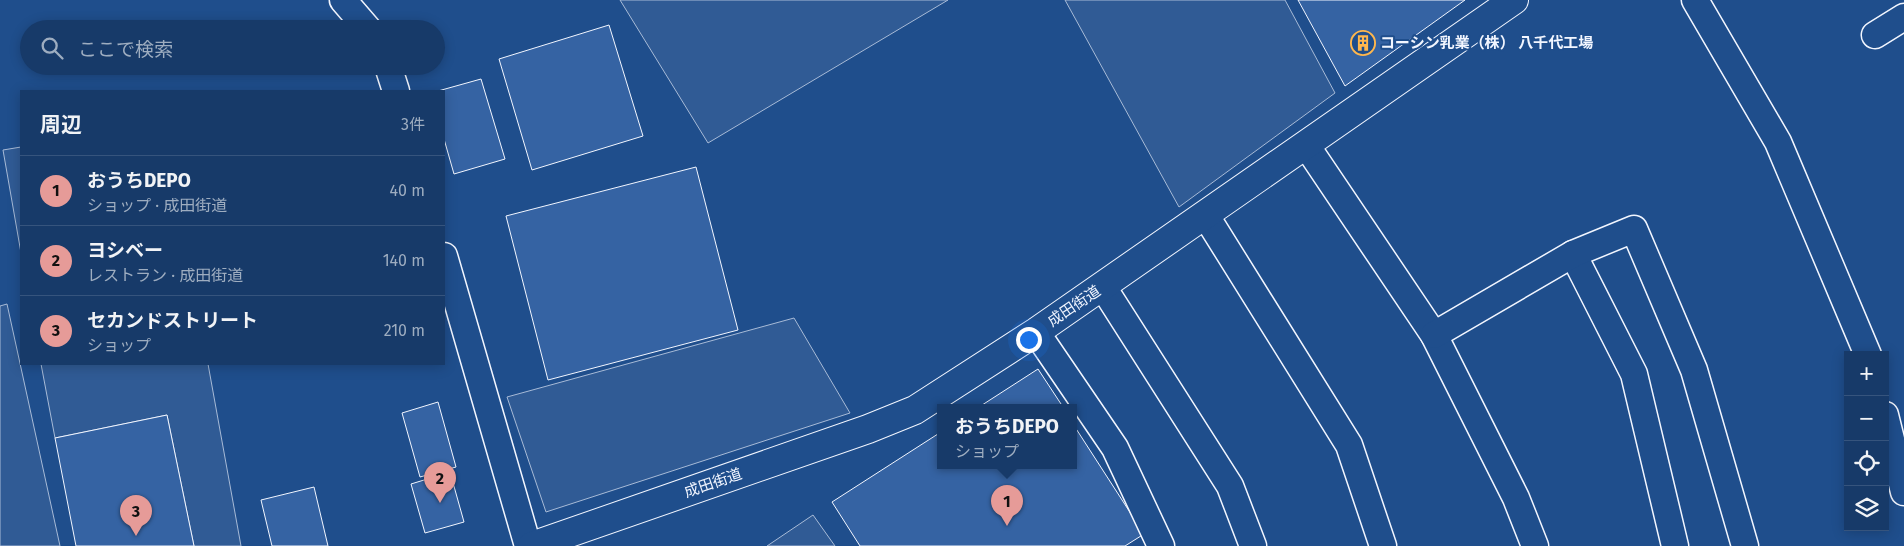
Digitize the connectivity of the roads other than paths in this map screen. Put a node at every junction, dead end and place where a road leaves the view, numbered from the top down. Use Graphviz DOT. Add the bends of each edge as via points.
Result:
graph roads {
  1 [pos="343,0"];
  2 [pos="1514,0"];
  3 [pos="1695,0"];
  4 [pos="1904,17"];
  5 [pos="360,20"];
  6 [pos="1875,35"];
  7 [pos="391,75"];
  8 [pos="396,90"];
  9 [pos="1306,146"];
  10 [pos="1206,216"];
  11 [pos="1573,254"];
  12 [pos="445,259"];
  13 [pos="1103,287"];
  14 [pos="1036,332"];
  15 [pos="1434,335"];
  16 [pos="1866,351"];
  17 [pos="1889,431"];
  18 [pos="1904,492"];
  19 [pos="530,546"];
  20 [pos="1161,546"];
  21 [pos="1254,546"];
  22 [pos="1383,546"];
  23 [pos="1535,546"];
  24 [pos="1675,546"];
  25 [pos="1745,546"];
  1 -- 5 [label="street"];
  2 -- 9 [label="highway, 成田街道"];
  3 -- 16 [label="street" via="1778,142"];
  4 -- 6 [label="street"];
  7 -- 8 [label="street"];
  9 -- 10 [label="highway, 成田街道"];
  9 -- 15 [label="street"];
  10 -- 13 [label="highway, 成田街道"];
  10 -- 22 [label="street" via="1350,445"];
  11 -- 15 [label="street"];
  11 -- 24 [label="street" via="1634,374"];
  11 -- 25 [label="street" via="1634,229 1694,370"];
  12 -- 19 [label="street"];
  13 -- 14 [label="highway, 成田街道"];
  13 -- 21 [label="street" via="1230,486"];
  14 -- 19 [label="highway, 成田街道" via="915,410"];
  14 -- 20 [label="street" via="1115,448"];
  15 -- 23 [label="street" via="1512,489"];
  17 -- 18 [label="street"];
}
